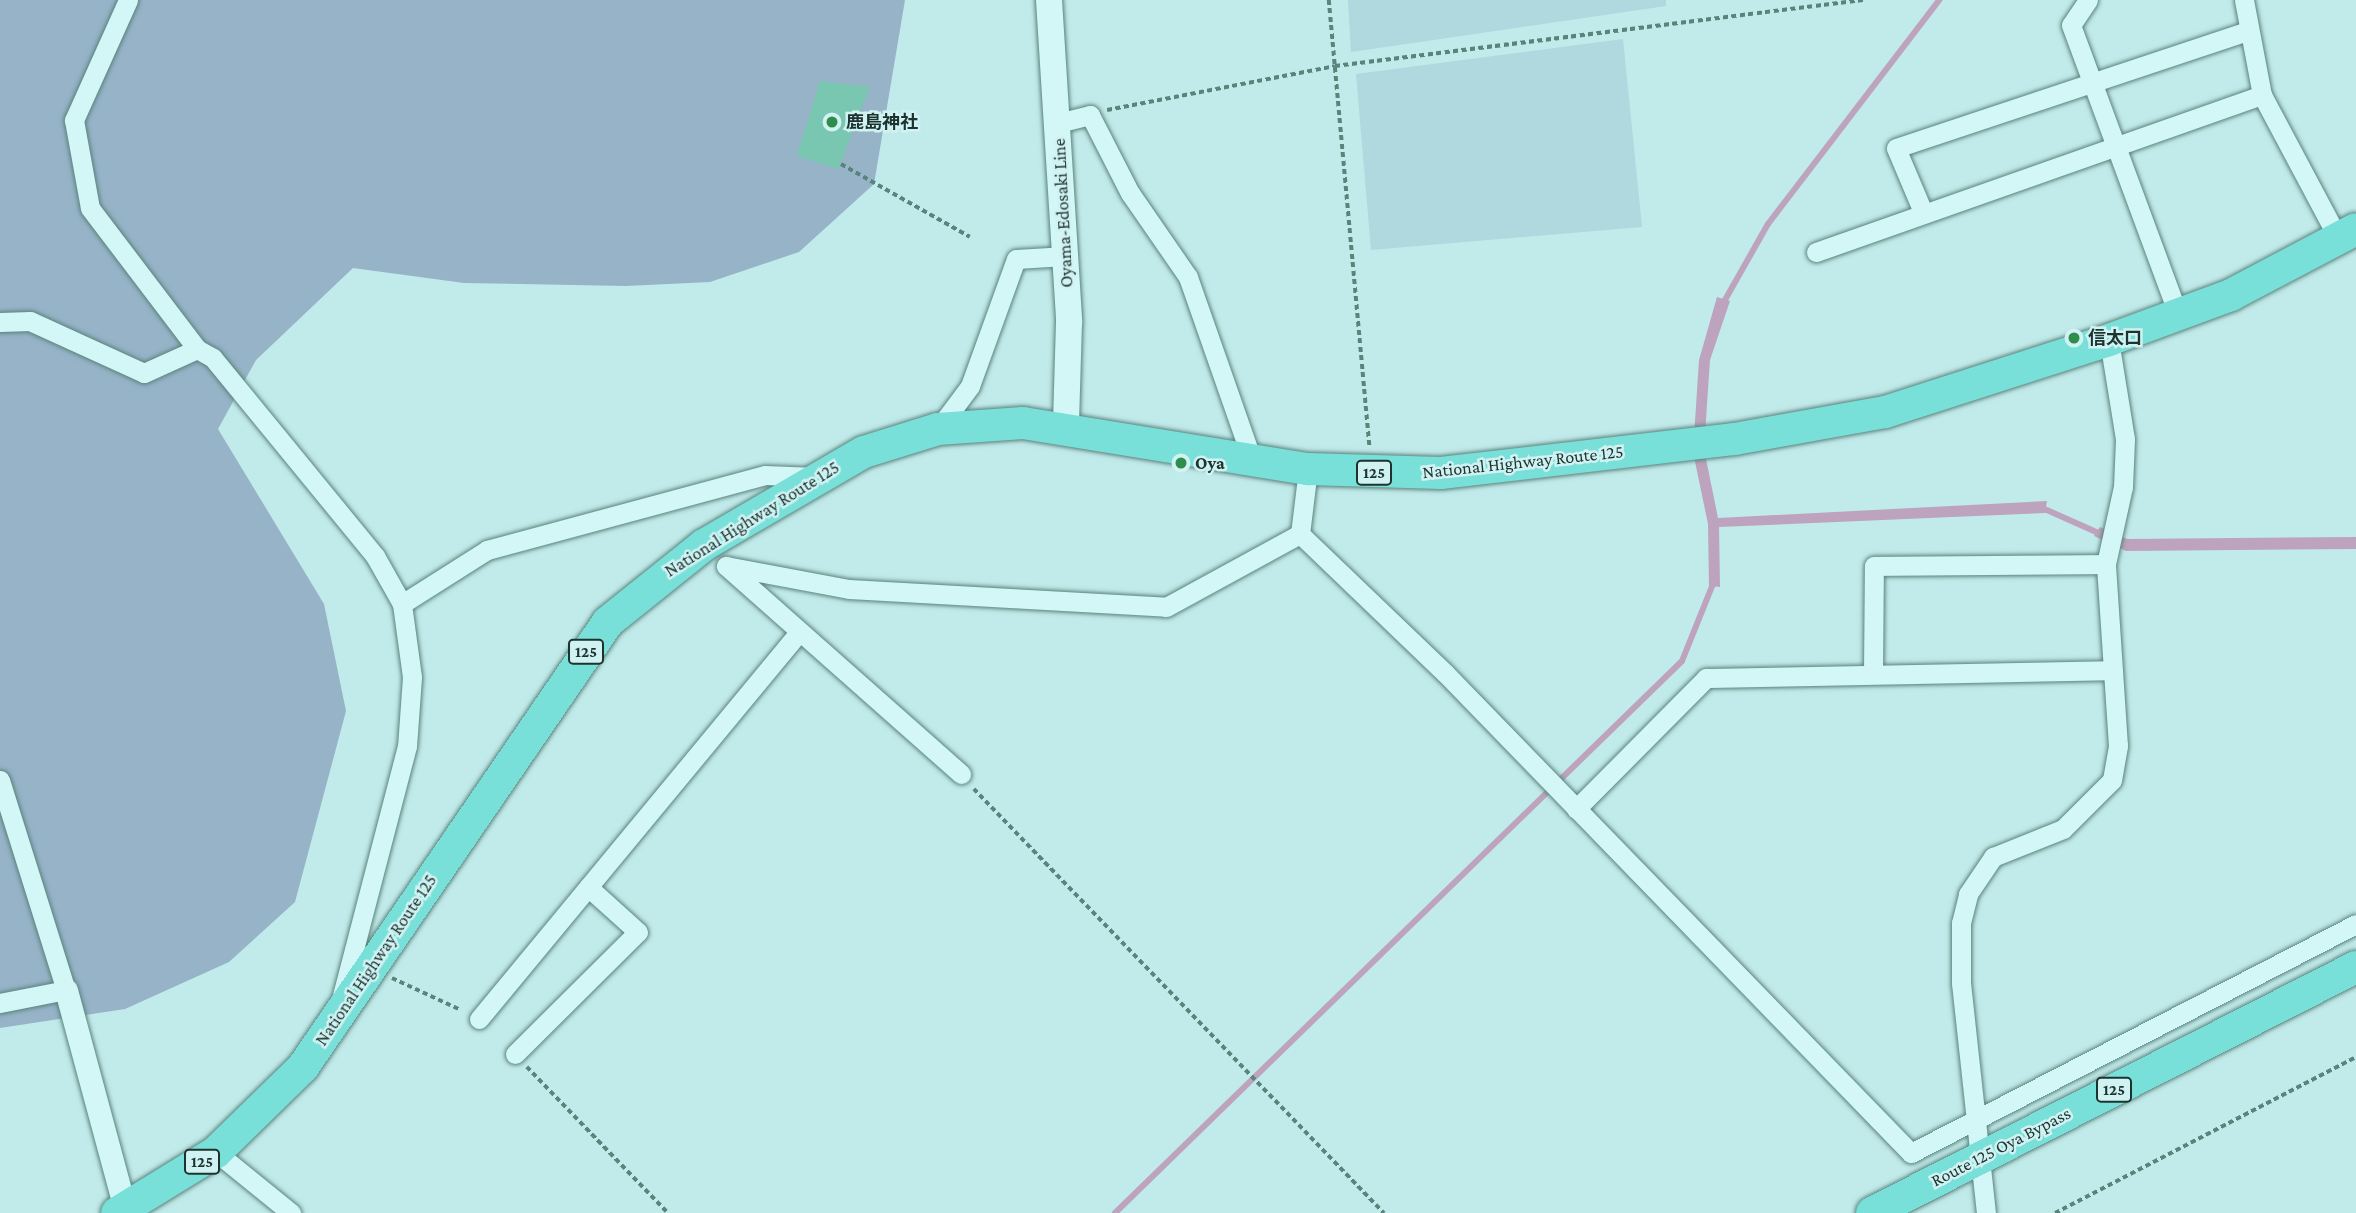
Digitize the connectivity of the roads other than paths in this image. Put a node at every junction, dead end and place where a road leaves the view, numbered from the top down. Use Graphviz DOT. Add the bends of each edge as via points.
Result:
graph roads {
  1 [pos="128,0"];
  2 [pos="1049,0"];
  3 [pos="2088,0"];
  4 [pos="2244,0"];
  5 [pos="2245,32"];
  6 [pos="2094,81"];
  7 [pos="2262,95"];
  8 [pos="1058,123"];
  9 [pos="2115,143"];
  10 [pos="1923,212"];
  11 [pos="2348,234"];
  12 [pos="1816,252"];
  13 [pos="1066,256"];
  14 [pos="2178,315"];
  15 [pos="0,322"];
  16 [pos="2109,340"];
  17 [pos="197,349"];
  18 [pos="1066,426"];
  19 [pos="938,429"];
  20 [pos="1252,460"];
  21 [pos="1308,469"];
  22 [pos="816,477"];
  23 [pos="1300,534"];
  24 [pos="715,555"];
  25 [pos="2105,564"];
  26 [pos="402,604"];
  27 [pos="798,634"];
  28 [pos="2112,670"];
  29 [pos="1873,672"];
  30 [pos="961,774"];
  31 [pos="0,780"];
  32 [pos="1572,805"];
  33 [pos="588,887"];
  34 [pos="2356,925"];
  35 [pos="2356,967"];
  36 [pos="66,990"];
  37 [pos="0,1003"];
  38 [pos="339,1017"];
  39 [pos="479,1019"];
  40 [pos="514,1054"];
  41 [pos="1977,1119"];
  42 [pos="216,1152"];
  43 [pos="1980,1157"];
  44 [pos="123,1212"];
  45 [pos="291,1213"];
  46 [pos="1872,1213"];
  47 [pos="1986,1213"];
  1 -- 17 [label="street" via="74,120 90,208"];
  2 -- 8 [label="main road, Oyama-Edosaki Line"];
  3 -- 6 [label="street" via="2071,26"];
  4 -- 5 [label="street"];
  5 -- 6 [label="street"];
  5 -- 7 [label="street"];
  6 -- 9 [label="street"];
  6 -- 10 [label="street" via="1896,148"];
  7 -- 9 [label="street"];
  7 -- 11 [label="street"];
  8 -- 13 [label="main road, Oyama-Edosaki Line"];
  8 -- 20 [label="street" via="1090,115 1130,193 1188,277"];
  9 -- 10 [label="street"];
  9 -- 14 [label="street"];
  10 -- 12 [label="street"];
  11 -- 14 [label="highway, National Highway Route 125 / 125" via="2272,276"];
  13 -- 18 [label="main road, Oyama-Edosaki Line"];
  13 -- 19 [label="street" via="1017,260 982,361"];
  14 -- 16 [label="highway, National Highway Route 125 / 125"];
  15 -- 17 [label="street" via="30,321 144,373"];
  16 -- 21 [label="highway, National Highway Route 125 / 125" via="1885,412 1735,439 1524,466 1372,473"];
  16 -- 25 [label="street" via="2125,439 2123,487"];
  17 -- 26 [label="street" via="213,358 376,556"];
  18 -- 19 [label="highway, National Highway Route 125 / 125"];
  18 -- 20 [label="highway, National Highway Route 125 / 125"];
  19 -- 22 [label="highway, National Highway Route 125 / 125" via="864,452"];
  20 -- 21 [label="highway, National Highway Route 125 / 125"];
  21 -- 23 [label="street"];
  22 -- 24 [label="highway, National Highway Route 125 / 125"];
  22 -- 26 [label="street" via="765,475 487,550"];
  23 -- 24 [label="street" via="1166,607 849,589"];
  23 -- 32 [label="street"];
  24 -- 27 [label="street"];
  24 -- 38 [label="highway, National Highway Route 125 / 125" via="608,622"];
  25 -- 28 [label="street"];
  25 -- 29 [label="street" via="1874,566"];
  26 -- 38 [label="street" via="412,677 407,746"];
  27 -- 30 [label="street"];
  27 -- 33 [label="street"];
  28 -- 29 [label="street"];
  28 -- 41 [label="street" via="2118,746 2112,780 2063,830 1993,857 1968,894 1961,923 1961,983"];
  29 -- 32 [label="street" via="1706,678"];
  31 -- 36 [label="street"];
  32 -- 41 [label="street" via="1911,1153"];
  33 -- 39 [label="street"];
  33 -- 40 [label="street" via="638,932"];
  34 -- 41 [label="street"];
  35 -- 43 [label="highway, Route 125 Oya Bypass / 125"];
  36 -- 37 [label="street"];
  36 -- 44 [label="street"];
  38 -- 42 [label="highway, National Highway Route 125 / 125" via="270,1104"];
  41 -- 43 [label="street"];
  42 -- 44 [label="highway, National Highway Route 125 / 125"];
  42 -- 45 [label="street"];
  43 -- 46 [label="highway, Route 125 Oya Bypass / 125"];
  43 -- 47 [label="street"];
}
